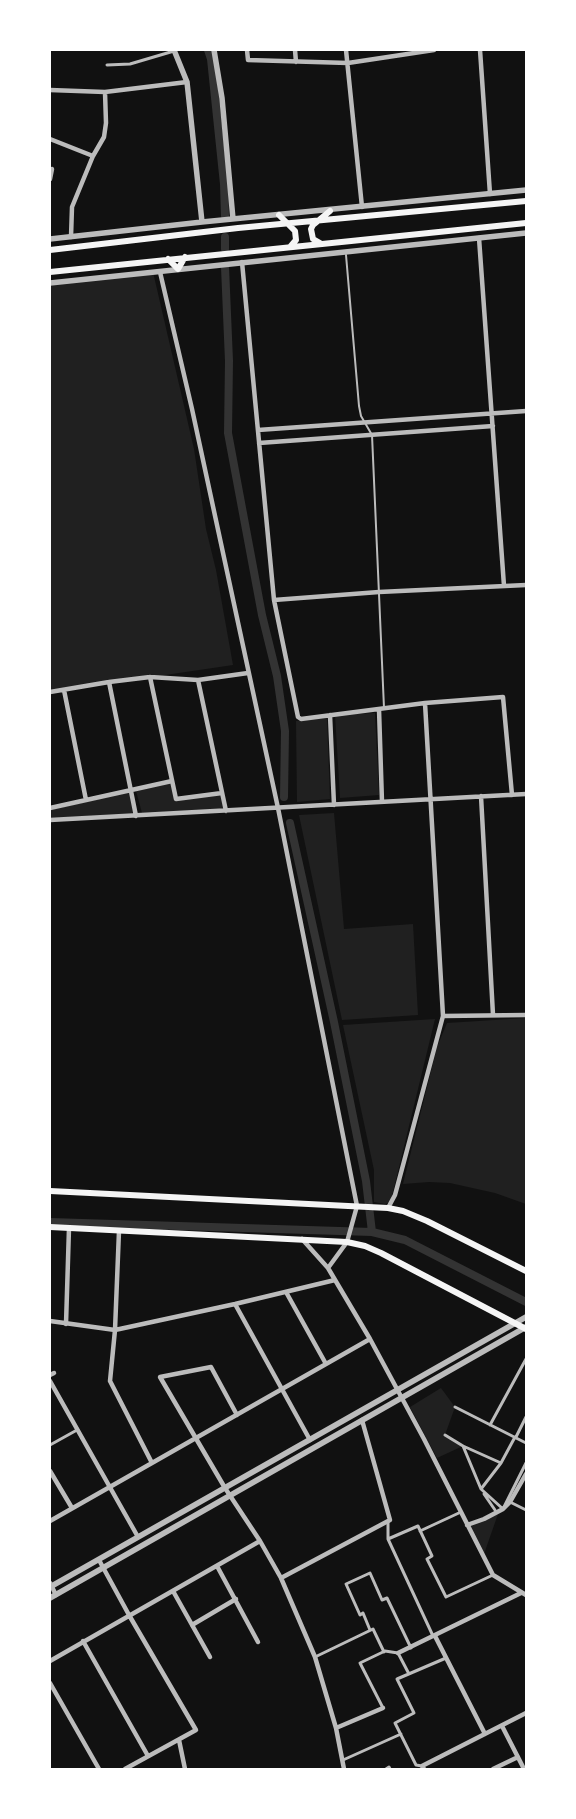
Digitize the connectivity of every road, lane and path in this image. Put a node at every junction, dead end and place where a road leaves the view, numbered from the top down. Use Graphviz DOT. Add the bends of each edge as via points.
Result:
graph roads {
  1 [pos="174,50"];
  2 [pos="214,50"];
  3 [pos="247,50"];
  4 [pos="294,50"];
  5 [pos="346,50"];
  6 [pos="434,50"];
  7 [pos="480,50"];
  8 [pos="296,62"];
  9 [pos="348,63"];
  10 [pos="107,64"];
  11 [pos="187,82"];
  12 [pos="50,90"];
  13 [pos="105,92"];
  14 [pos="50,139"];
  15 [pos="93,156"];
  16 [pos="52,169"];
  17 [pos="50,179"];
  18 [pos="526,190"];
  19 [pos="490,194"];
  20 [pos="526,202"];
  21 [pos="362,207"];
  22 [pos="330,210"];
  23 [pos="279,215"];
  24 [pos="232,220"];
  25 [pos="202,222"];
  26 [pos="316,222"];
  27 [pos="526,223"];
  28 [pos="290,224"];
  29 [pos="526,233"];
  30 [pos="71,237"];
  31 [pos="479,238"];
  32 [pos="50,239"];
  33 [pos="322,244"];
  34 [pos="290,248"];
  35 [pos="50,250"];
  36 [pos="346,252"];
  37 [pos="185,258"];
  38 [pos="168,259"];
  39 [pos="242,262"];
  40 [pos="178,269"];
  41 [pos="50,272"];
  42 [pos="160,272"];
  43 [pos="50,283"];
  44 [pos="526,410"];
  45 [pos="492,413"];
  46 [pos="365,422"];
  47 [pos="493,426"];
  48 [pos="258,430"];
  49 [pos="372,435"];
  50 [pos="259,442"];
  51 [pos="526,585"];
  52 [pos="504,586"];
  53 [pos="380,592"];
  54 [pos="274,600"];
  55 [pos="248,673"];
  56 [pos="150,677"];
  57 [pos="198,680"];
  58 [pos="109,682"];
  59 [pos="64,690"];
  60 [pos="50,692"];
  61 [pos="425,703"];
  62 [pos="381,709"];
  63 [pos="330,715"];
  64 [pos="172,781"];
  65 [pos="131,790"];
  66 [pos="222,792"];
  67 [pos="526,794"];
  68 [pos="512,795"];
  69 [pos="481,796"];
  70 [pos="432,799"];
  71 [pos="86,800"];
  72 [pos="382,802"];
  73 [pos="334,805"];
  74 [pos="50,808"];
  75 [pos="278,808"];
  76 [pos="226,811"];
  77 [pos="136,816"];
  78 [pos="50,820"];
  79 [pos="493,1015"];
  80 [pos="526,1015"];
  81 [pos="443,1016"];
  82 [pos="50,1191"];
  83 [pos="359,1208"];
  84 [pos="388,1208"];
  85 [pos="50,1227"];
  86 [pos="69,1228"];
  87 [pos="119,1231"];
  88 [pos="302,1239"];
  89 [pos="348,1239"];
  90 [pos="328,1268"];
  91 [pos="526,1271"];
  92 [pos="335,1280"];
  93 [pos="286,1292"];
  94 [pos="236,1304"];
  95 [pos="521,1320"];
  96 [pos="50,1321"];
  97 [pos="66,1324"];
  98 [pos="525,1328"];
  99 [pos="114,1330"];
  100 [pos="370,1339"];
  101 [pos="526,1359"];
  102 [pos="326,1364"];
  103 [pos="50,1381"];
  104 [pos="282,1389"];
  105 [pos="398,1390"];
  106 [pos="402,1398"];
  107 [pos="455,1407"];
  108 [pos="236,1415"];
  109 [pos="526,1417"];
  110 [pos="362,1420"];
  111 [pos="490,1425"];
  112 [pos="77,1430"];
  113 [pos="445,1435"];
  114 [pos="516,1437"];
  115 [pos="196,1438"];
  116 [pos="310,1440"];
  117 [pos="526,1443"];
  118 [pos="50,1445"];
  119 [pos="462,1446"];
  120 [pos="152,1463"];
  121 [pos="501,1463"];
  122 [pos="526,1463"];
  123 [pos="50,1471"];
  124 [pos="526,1474"];
  125 [pos="110,1487"];
  126 [pos="225,1488"];
  127 [pos="481,1489"];
  128 [pos="230,1496"];
  129 [pos="510,1502"];
  130 [pos="72,1508"];
  131 [pos="503,1509"];
  132 [pos="495,1510"];
  133 [pos="526,1510"];
  134 [pos="461,1512"];
  135 [pos="389,1520"];
  136 [pos="50,1521"];
  137 [pos="467,1525"];
  138 [pos="420,1531"];
  139 [pos="138,1537"];
  140 [pos="388,1539"];
  141 [pos="260,1541"];
  142 [pos="99,1560"];
  143 [pos="217,1566"];
  144 [pos="104,1568"];
  145 [pos="493,1575"];
  146 [pos="281,1578"];
  147 [pos="51,1586"];
  148 [pos="173,1591"];
  149 [pos="524,1594"];
  150 [pos="56,1595"];
  151 [pos="50,1598"];
  152 [pos="236,1599"];
  153 [pos="129,1615"];
  154 [pos="192,1624"];
  155 [pos="370,1630"];
  156 [pos="434,1637"];
  157 [pos="83,1641"];
  158 [pos="258,1642"];
  159 [pos="411,1648"];
  160 [pos="384,1652"];
  161 [pos="398,1653"];
  162 [pos="210,1657"];
  163 [pos="315,1657"];
  164 [pos="446,1658"];
  165 [pos="50,1661"];
  166 [pos="409,1674"];
  167 [pos="50,1684"];
  168 [pos="383,1708"];
  169 [pos="526,1713"];
  170 [pos="502,1726"];
  171 [pos="336,1728"];
  172 [pos="401,1734"];
  173 [pos="485,1734"];
  174 [pos="179,1740"];
  175 [pos="148,1756"];
  176 [pos="518,1757"];
  177 [pos="343,1760"];
  178 [pos="423,1767"];
  179 [pos="99,1769"];
  180 [pos="125,1769"];
  181 [pos="185,1769"];
  182 [pos="344,1769"];
  183 [pos="386,1769"];
  184 [pos="390,1769"];
  185 [pos="493,1769"];
  186 [pos="524,1769"];
  1 -- 10 [label="street" via="130,64"];
  1 -- 11 [label="street"];
  2 -- 24 [label="street" via="222,98"];
  3 -- 8 [label="street" via="248,60"];
  4 -- 8 [label="street"];
  5 -- 9 [label="street"];
  6 -- 9 [label="street"];
  7 -- 19 [label="street"];
  8 -- 9 [label="street"];
  9 -- 21 [label="street"];
  11 -- 13 [label="street"];
  11 -- 25 [label="street"];
  12 -- 13 [label="street"];
  13 -- 15 [label="street" via="104,137"];
  14 -- 15 [label="street"];
  15 -- 30 [label="street" via="72,206"];
  16 -- 17 [label="street"];
  18 -- 19 [label="street"];
  19 -- 21 [label="street"];
  20 -- 26 [label="main road"];
  21 -- 22 [label="street"];
  22 -- 23 [label="street"];
  22 -- 26 [label="main road"];
  23 -- 24 [label="street"];
  23 -- 28 [label="main road"];
  24 -- 25 [label="street"];
  25 -- 30 [label="street"];
  26 -- 28 [label="main road"];
  26 -- 33 [label="main road" via="311,234"];
  27 -- 33 [label="main road"];
  28 -- 34 [label="main road" via="296,236"];
  28 -- 35 [label="main road"];
  29 -- 31 [label="street"];
  30 -- 32 [label="street"];
  31 -- 36 [label="street"];
  31 -- 45 [label="street"];
  33 -- 34 [label="main road"];
  34 -- 37 [label="main road"];
  36 -- 39 [label="street"];
  36 -- 46 [label="lane" via="359,406"];
  37 -- 38 [label="main road"];
  37 -- 40 [label="main road"];
  38 -- 40 [label="main road"];
  38 -- 41 [label="main road"];
  39 -- 40 [label="street"];
  39 -- 48 [label="street"];
  40 -- 42 [label="street"];
  42 -- 43 [label="street"];
  42 -- 55 [label="street"];
  44 -- 45 [label="street"];
  45 -- 46 [label="street"];
  45 -- 47 [label="street"];
  46 -- 48 [label="street"];
  46 -- 49 [label="lane"];
  47 -- 49 [label="street"];
  47 -- 52 [label="street"];
  48 -- 50 [label="street"];
  49 -- 50 [label="street"];
  49 -- 53 [label="lane"];
  50 -- 54 [label="street"];
  51 -- 52 [label="street"];
  52 -- 53 [label="street"];
  53 -- 54 [label="street"];
  53 -- 62 [label="lane"];
  54 -- 63 [label="street" via="296,713 301,718"];
  55 -- 57 [label="street"];
  55 -- 75 [label="street"];
  56 -- 57 [label="street"];
  56 -- 58 [label="street"];
  56 -- 64 [label="street"];
  57 -- 66 [label="street"];
  58 -- 59 [label="street"];
  58 -- 65 [label="street"];
  59 -- 60 [label="street"];
  59 -- 71 [label="street"];
  61 -- 62 [label="street"];
  61 -- 68 [label="street" via="503,697"];
  61 -- 70 [label="street"];
  62 -- 63 [label="street"];
  62 -- 72 [label="street"];
  63 -- 73 [label="street"];
  64 -- 65 [label="street"];
  64 -- 66 [label="street" via="176,799"];
  65 -- 71 [label="street"];
  65 -- 77 [label="street"];
  66 -- 76 [label="street"];
  67 -- 68 [label="street"];
  68 -- 69 [label="street"];
  69 -- 70 [label="street"];
  69 -- 79 [label="street"];
  70 -- 72 [label="street"];
  70 -- 81 [label="street"];
  71 -- 74 [label="street"];
  72 -- 73 [label="street"];
  73 -- 75 [label="street"];
  75 -- 76 [label="street"];
  75 -- 83 [label="street"];
  76 -- 77 [label="street"];
  77 -- 78 [label="street"];
  79 -- 80 [label="street"];
  79 -- 81 [label="street"];
  81 -- 84 [label="street" via="395,1195"];
  82 -- 83 [label="main road"];
  83 -- 84 [label="main road"];
  83 -- 89 [label="street"];
  84 -- 91 [label="main road" via="427,1221"];
  85 -- 86 [label="main road"];
  86 -- 87 [label="main road"];
  86 -- 97 [label="street"];
  87 -- 88 [label="main road"];
  87 -- 99 [label="street"];
  88 -- 89 [label="main road"];
  88 -- 90 [label="street"];
  89 -- 90 [label="street"];
  89 -- 95 [label="main road"];
  90 -- 92 [label="street"];
  92 -- 93 [label="street"];
  92 -- 100 [label="street"];
  93 -- 94 [label="street"];
  93 -- 102 [label="street"];
  94 -- 99 [label="street"];
  94 -- 104 [label="street"];
  95 -- 98 [label="main road"];
  95 -- 105 [label="street"];
  96 -- 97 [label="street"];
  97 -- 99 [label="street"];
  98 -- 106 [label="street"];
  99 -- 120 [label="street" via="110,1381"];
  100 -- 102 [label="street"];
  100 -- 105 [label="street"];
  101 -- 111 [label="street"];
  102 -- 104 [label="street"];
  103 -- 112 [label="street"];
  104 -- 108 [label="street"];
  104 -- 116 [label="street"];
  105 -- 106 [label="street"];
  105 -- 116 [label="street"];
  106 -- 110 [label="street"];
  106 -- 134 [label="street"];
  107 -- 111 [label="street"];
  108 -- 115 [label="street"];
  108 -- 115 [label="street" via="212,1367 160,1376"];
  109 -- 114 [label="street"];
  110 -- 128 [label="street"];
  110 -- 135 [label="street"];
  111 -- 114 [label="street"];
  112 -- 118 [label="street"];
  112 -- 125 [label="street"];
  113 -- 119 [label="street"];
  114 -- 117 [label="street"];
  114 -- 121 [label="street"];
  115 -- 120 [label="street"];
  115 -- 126 [label="street"];
  116 -- 126 [label="street"];
  119 -- 121 [label="street"];
  119 -- 127 [label="street"];
  120 -- 125 [label="street"];
  121 -- 127 [label="street"];
  122 -- 131 [label="street"];
  123 -- 130 [label="street"];
  124 -- 129 [label="street"];
  125 -- 130 [label="street"];
  125 -- 139 [label="street"];
  126 -- 128 [label="street"];
  126 -- 139 [label="street"];
  127 -- 131 [label="street"];
  127 -- 132 [label="street"];
  128 -- 141 [label="street"];
  128 -- 144 [label="street"];
  129 -- 131 [label="street"];
  129 -- 133 [label="street"];
  130 -- 136 [label="street"];
  131 -- 137 [label="street"];
  134 -- 137 [label="street"];
  134 -- 138 [label="street"];
  135 -- 140 [label="street"];
  135 -- 146 [label="street"];
  137 -- 145 [label="street"];
  138 -- 140 [label="street" via="418,1526"];
  138 -- 145 [label="street" via="432,1556 427,1559 446,1597"];
  139 -- 142 [label="street"];
  140 -- 156 [label="street"];
  141 -- 143 [label="street"];
  141 -- 146 [label="street"];
  142 -- 144 [label="street"];
  142 -- 147 [label="street"];
  143 -- 148 [label="street"];
  143 -- 152 [label="street"];
  144 -- 150 [label="street"];
  144 -- 153 [label="street"];
  145 -- 149 [label="street"];
  146 -- 163 [label="street"];
  147 -- 150 [label="street"];
  148 -- 153 [label="street"];
  148 -- 154 [label="street"];
  149 -- 156 [label="street"];
  150 -- 151 [label="street"];
  152 -- 154 [label="street"];
  152 -- 158 [label="street"];
  153 -- 157 [label="street"];
  153 -- 174 [label="street" via="196,1730"];
  154 -- 162 [label="street"];
  155 -- 159 [label="street" via="346,1584 370,1573 382,1600 387,1598"];
  155 -- 160 [label="street" via="373,1629"];
  155 -- 163 [label="street"];
  156 -- 159 [label="street"];
  156 -- 164 [label="street"];
  157 -- 165 [label="street"];
  157 -- 175 [label="street"];
  159 -- 161 [label="street"];
  160 -- 161 [label="street"];
  160 -- 168 [label="street" via="360,1663"];
  161 -- 166 [label="street"];
  163 -- 171 [label="street"];
  164 -- 166 [label="street"];
  164 -- 173 [label="street"];
  166 -- 172 [label="street" via="397,1679 414,1713 395,1723"];
  167 -- 179 [label="street"];
  168 -- 171 [label="street"];
  169 -- 170 [label="street"];
  170 -- 173 [label="street"];
  170 -- 176 [label="street"];
  171 -- 177 [label="street"];
  172 -- 177 [label="street"];
  172 -- 178 [label="street" via="416,1765"];
  173 -- 178 [label="street"];
  174 -- 175 [label="street"];
  174 -- 181 [label="street"];
  175 -- 180 [label="street"];
  176 -- 185 [label="street"];
  176 -- 186 [label="street"];
  177 -- 182 [label="street"];
  183 -- 184 [label="street"];
}
